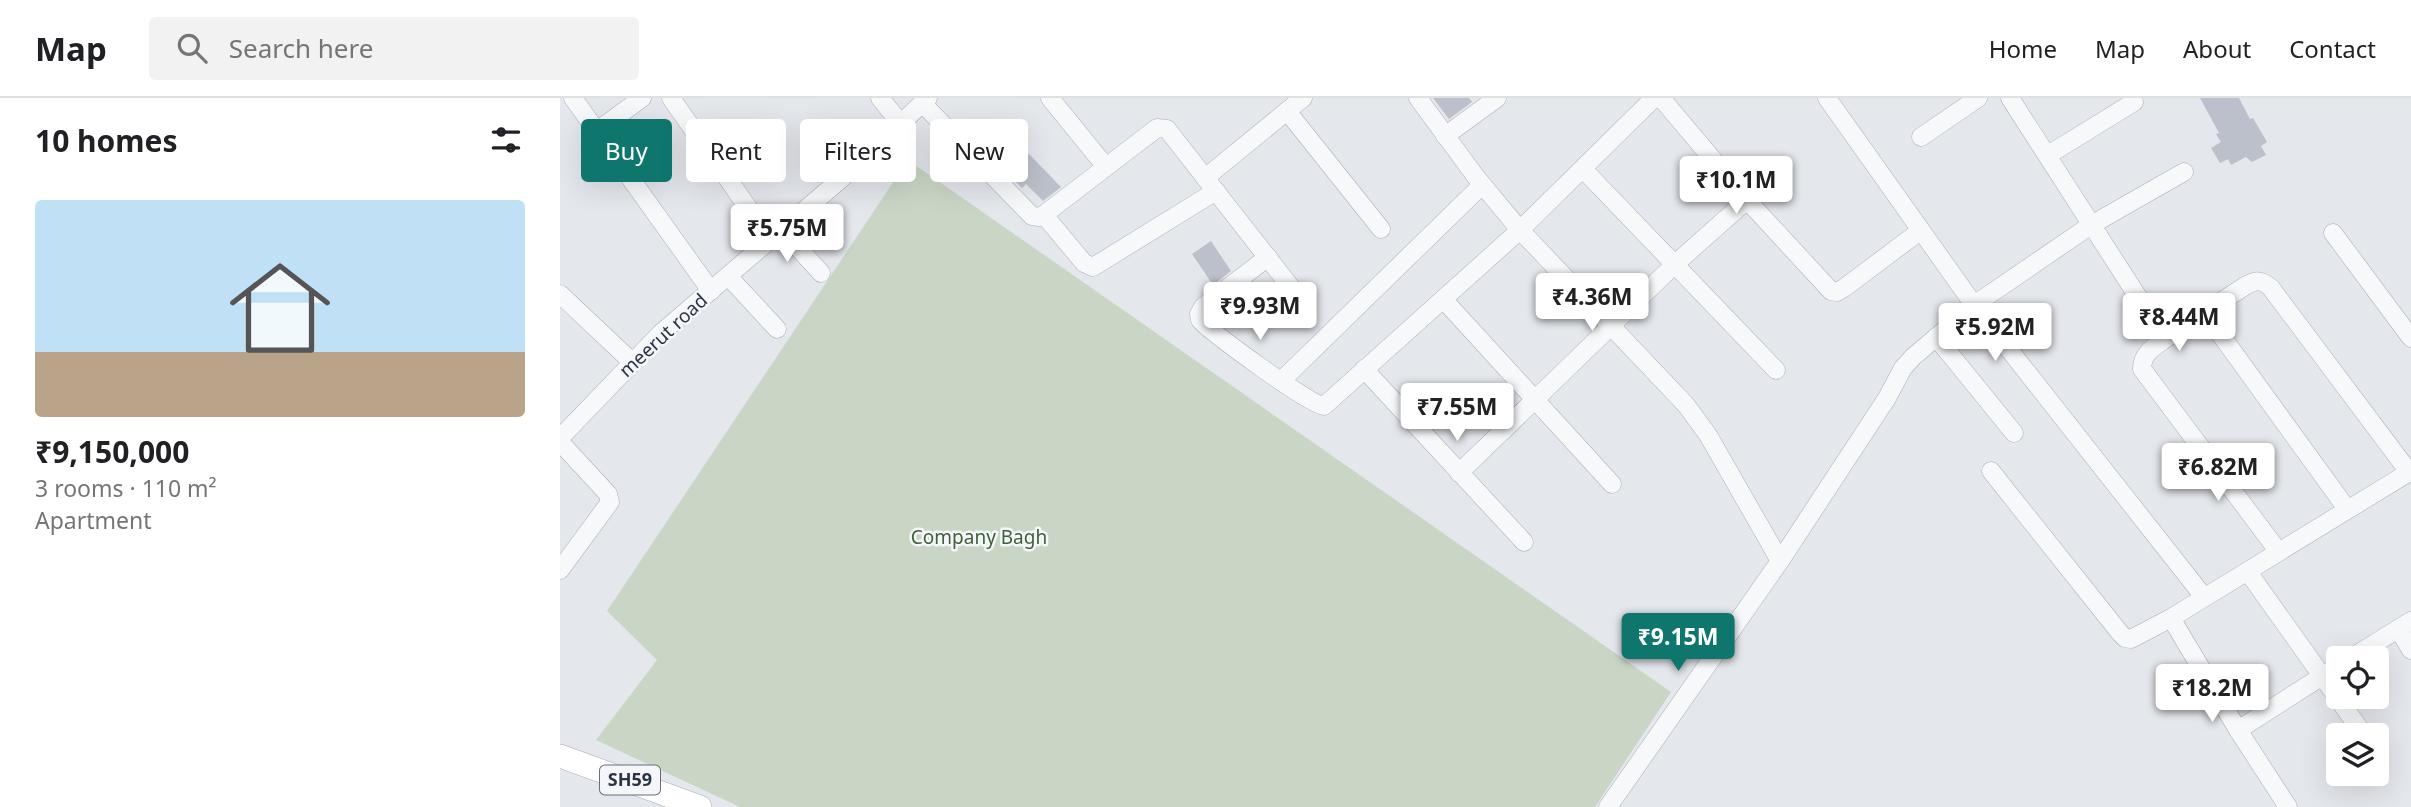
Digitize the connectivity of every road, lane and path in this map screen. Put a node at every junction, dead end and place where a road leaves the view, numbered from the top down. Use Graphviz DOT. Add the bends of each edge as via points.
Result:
graph roads {
  1 [pos="573,98"];
  2 [pos="642,98"];
  3 [pos="671,98"];
  4 [pos="880,98"];
  5 [pos="1050,98"];
  6 [pos="1303,98"];
  7 [pos="1418,98"];
  8 [pos="1497,98"];
  9 [pos="1654,98"];
  10 [pos="1661,98"];
  11 [pos="1827,98"];
  12 [pos="1978,98"];
  13 [pos="2010,98"];
  14 [pos="925,101"];
  15 [pos="2134,102"];
  16 [pos="1286,111"];
  17 [pos="588,119"];
  18 [pos="613,119"];
  19 [pos="897,119"];
  20 [pos="906,119"];
  21 [pos="1445,136"];
  22 [pos="1921,138"];
  23 [pos="2048,155"];
  24 [pos="1106,167"];
  25 [pos="1583,169"];
  26 [pos="2184,172"];
  27 [pos="633,182"];
  28 [pos="835,182"];
  29 [pos="1211,184"];
  30 [pos="1482,185"];
  31 [pos="1747,200"];
  32 [pos="1044,215"];
  33 [pos="2091,225"];
  34 [pos="1381,229"];
  35 [pos="1520,230"];
  36 [pos="1920,231"];
  37 [pos="2333,233"];
  38 [pos="776,234"];
  39 [pos="1268,257"];
  40 [pos="1674,265"];
  41 [pos="821,273"];
  42 [pos="728,276"];
  43 [pos="711,291"];
  44 [pos="560,294"];
  45 [pos="1443,299"];
  46 [pos="1304,304"];
  47 [pos="1974,305"];
  48 [pos="2205,313"];
  49 [pos="1611,326"];
  50 [pos="777,329"];
  51 [pos="1936,337"];
  52 [pos="2411,338"];
  53 [pos="2165,339"];
  54 [pos="632,362"];
  55 [pos="1364,369"];
  56 [pos="1776,370"];
  57 [pos="1281,381"];
  58 [pos="1535,400"];
  59 [pos="563,431"];
  60 [pos="2014,433"];
  61 [pos="1991,471"];
  62 [pos="2410,471"];
  63 [pos="1459,474"];
  64 [pos="1612,484"];
  65 [pos="2347,509"];
  66 [pos="1524,542"];
  67 [pos="2278,551"];
  68 [pos="1780,561"];
  69 [pos="560,570"];
  70 [pos="2248,572"];
  71 [pos="2204,597"];
  72 [pos="2171,618"];
  73 [pos="2405,625"];
  74 [pos="2371,646"];
  75 [pos="2411,650"];
  76 [pos="2326,673"];
  77 [pos="2322,675"];
  78 [pos="2356,723"];
  79 [pos="2238,730"];
  80 [pos="561,762"];
  81 [pos="667,807"];
  82 [pos="700,807"];
  83 [pos="1608,807"];
  84 [pos="2288,807"];
  1 -- 17 [label="street"];
  2 -- 18 [label="street"];
  3 -- 38 [label="street"];
  4 -- 19 [label="street"];
  5 -- 24 [label="street"];
  6 -- 16 [label="street"];
  7 -- 21 [label="street"];
  8 -- 21 [label="street"];
  9 -- 25 [label="street"];
  10 -- 31 [label="street"];
  11 -- 36 [label="street"];
  12 -- 22 [label="street"];
  13 -- 23 [label="street"];
  14 -- 20 [label="street, meerut road"];
  14 -- 32 [label="street" via="1027,213"];
  15 -- 23 [label="street"];
  16 -- 29 [label="street"];
  16 -- 34 [label="street"];
  21 -- 30 [label="street"];
  23 -- 33 [label="street"];
  24 -- 29 [label="street" via="1163,127"];
  24 -- 32 [label="street"];
  25 -- 35 [label="street"];
  25 -- 40 [label="street"];
  26 -- 33 [label="street"];
  27 -- 43 [label="street"];
  28 -- 38 [label="street, meerut road"];
  29 -- 32 [label="street" via="1093,267 1084,263"];
  29 -- 39 [label="street"];
  30 -- 35 [label="street"];
  30 -- 57 [label="street"];
  31 -- 36 [label="street" via="1831,291 1844,288"];
  31 -- 40 [label="street"];
  33 -- 47 [label="street"];
  33 -- 53 [label="street"];
  35 -- 45 [label="street"];
  35 -- 49 [label="street"];
  36 -- 47 [label="street"];
  37 -- 52 [label="street"];
  38 -- 41 [label="street"];
  38 -- 42 [label="street, meerut road"];
  39 -- 46 [label="street"];
  39 -- 57 [label="street" via="1203,307 1199,320"];
  40 -- 49 [label="street"];
  40 -- 56 [label="street"];
  42 -- 43 [label="street, meerut road"];
  42 -- 50 [label="street"];
  43 -- 54 [label="street, meerut road"];
  44 -- 54 [label="street"];
  45 -- 55 [label="street"];
  45 -- 58 [label="street"];
  47 -- 51 [label="street"];
  47 -- 71 [label="street"];
  48 -- 53 [label="street"];
  48 -- 62 [label="street" via="2254,281 2263,281"];
  48 -- 65 [label="street"];
  49 -- 58 [label="street"];
  49 -- 68 [label="street" via="1697,419"];
  51 -- 60 [label="street"];
  51 -- 68 [label="street" via="1903,369"];
  53 -- 67 [label="street" via="2146,353 2142,369"];
  54 -- 59 [label="street, meerut road"];
  55 -- 57 [label="street" via="1320,406"];
  55 -- 63 [label="street"];
  58 -- 63 [label="street"];
  58 -- 64 [label="street"];
  59 -- 69 [label="street" via="610,502"];
  61 -- 72 [label="street" via="2125,638 2137,637"];
  62 -- 65 [label="street"];
  63 -- 66 [label="street"];
  65 -- 67 [label="street"];
  67 -- 70 [label="street"];
  68 -- 83 [label="street"];
  70 -- 71 [label="street"];
  70 -- 77 [label="street"];
  71 -- 72 [label="street"];
  72 -- 79 [label="street"];
  73 -- 74 [label="street"];
  73 -- 75 [label="street"];
  76 -- 77 [label="street"];
  77 -- 78 [label="street"];
  77 -- 79 [label="street"];
  79 -- 84 [label="street"];
  80 -- 81 [label="main road, SH59"];
  80 -- 82 [label="main road, SH59"];
}
